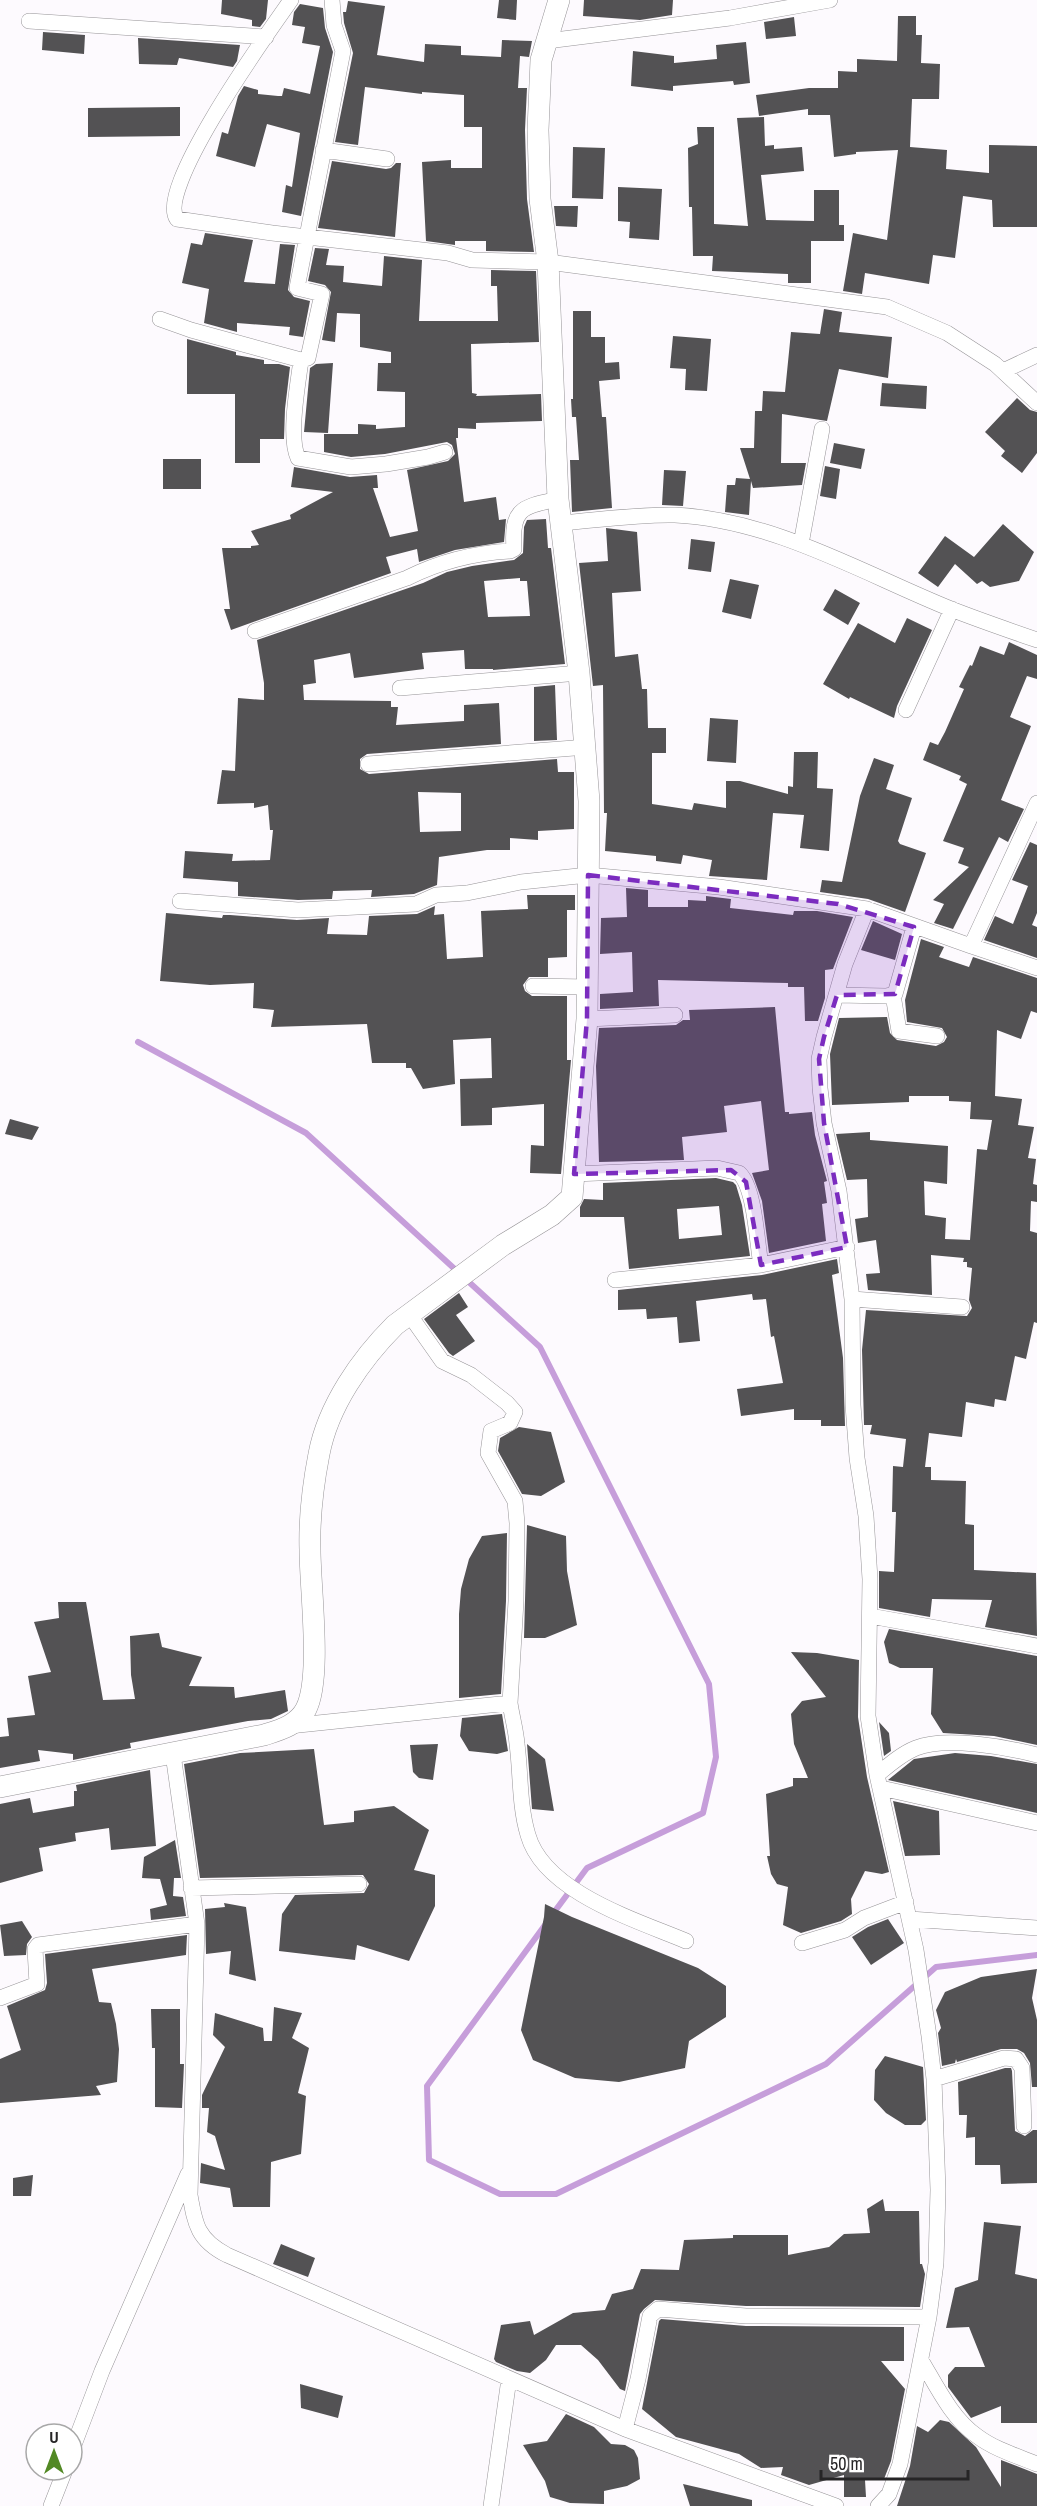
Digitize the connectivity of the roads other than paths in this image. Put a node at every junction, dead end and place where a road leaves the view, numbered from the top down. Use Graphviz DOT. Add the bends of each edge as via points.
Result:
graph roads {
  1 [pos="291,0"];
  2 [pos="332,0"];
  3 [pos="559,0"];
  4 [pos="830,0"];
  5 [pos="28,21"];
  6 [pos="266,38"];
  7 [pos="547,41"];
  8 [pos="323,150"];
  9 [pos="387,159"];
  10 [pos="306,236"];
  11 [pos="548,262"];
  12 [pos="160,319"];
  13 [pos="1037,355"];
  14 [pos="301,360"];
  15 [pos="1003,371"];
  16 [pos="1037,403"];
  17 [pos="822,429"];
  18 [pos="445,452"];
  19 [pos="558,499"];
  20 [pos="561,523"];
  21 [pos="801,544"];
  22 [pos="952,609"];
  23 [pos="255,631"];
  24 [pos="1037,640"];
  25 [pos="579,674"];
  26 [pos="400,688"];
  27 [pos="906,710"];
  28 [pos="586,747"];
  29 [pos="369,764"];
  30 [pos="1036,810"];
  31 [pos="588,875"];
  32 [pos="180,901"];
  33 [pos="867,909"];
  34 [pos="914,927"];
  35 [pos="971,946"];
  36 [pos="1037,968"];
  37 [pos="533,986"];
  38 [pos="588,987"];
  39 [pos="837,994"];
  40 [pos="893,995"];
  41 [pos="675,1015"];
  42 [pos="586,1019"];
  43 [pos="938,1036"];
  44 [pos="574,1174"];
  45 [pos="847,1247"];
  46 [pos="760,1265"];
  47 [pos="615,1280"];
  48 [pos="852,1299"];
  49 [pos="962,1307"];
  50 [pos="409,1314"];
  51 [pos="870,1616"];
  52 [pos="1037,1646"];
  53 [pos="510,1703"];
  54 [pos="289,1726"];
  55 [pos="173,1754"];
  56 [pos="1037,1755"];
  57 [pos="879,1782"];
  58 [pos="0,1787"];
  59 [pos="1037,1823"];
  60 [pos="359,1884"];
  61 [pos="191,1888"];
  62 [pos="906,1902"];
  63 [pos="910,1918"];
  64 [pos="197,1924"];
  65 [pos="1037,1928"];
  66 [pos="686,1941"];
  67 [pos="802,1943"];
  68 [pos="0,1998"];
  69 [pos="934,2079"];
  70 [pos="1023,2126"];
  71 [pos="190,2168"];
  72 [pos="929,2317"];
  73 [pos="921,2360"];
  74 [pos="508,2379"];
  75 [pos="83,2422"];
  76 [pos="625,2428"];
  77 [pos="1037,2464"];
  78 [pos="60,2482"];
  79 [pos="51,2506"];
  80 [pos="491,2506"];
  81 [pos="837,2506"];
  82 [pos="878,2506"];
  1 -- 6 [label="street"];
  2 -- 8 [label="street" via="334,24 343,51"];
  3 -- 7 [label="street"];
  4 -- 7 [label="street" via="730,18"];
  5 -- 6 [label="street"];
  6 -- 10 [label="street" via="195,149 176,196 174,214 186,221"];
  7 -- 11 [label="street" via="541,60 538,130 540,199"];
  8 -- 9 [label="street"];
  8 -- 10 [label="street"];
  10 -- 11 [label="street" via="448,253 472,260"];
  10 -- 14 [label="street" via="297,288 322,294 308,358"];
  11 -- 15 [label="street" via="887,307 946,333"];
  11 -- 19 [label="street"];
  12 -- 14 [label="street"];
  13 -- 15 [label="street"];
  14 -- 18 [label="street" via="295,405 294,444 298,458 351,467 386,465"];
  15 -- 16 [label="street"];
  17 -- 21 [label="street"];
  19 -- 20 [label="street"];
  19 -- 23 [label="street" via="529,505 518,513 512,530 514,549 510,551 468,555 428,567 407,578"];
  20 -- 21 [label="street" via="675,515 716,520"];
  20 -- 25 [label="street"];
  21 -- 22 [label="street"];
  22 -- 24 [label="street"];
  22 -- 27 [label="street"];
  25 -- 26 [label="street"];
  25 -- 28 [label="street"];
  28 -- 29 [label="street"];
  28 -- 31 [label="street"];
  30 -- 35 [label="street"];
  31 -- 32 [label="street" via="436,895 416,904 298,910"];
  31 -- 33 [label="street" via="719,887"];
  31 -- 38 [label="street"];
  33 -- 34 [label="street"];
  33 -- 39 [label="street"];
  34 -- 35 [label="street"];
  34 -- 40 [label="street"];
  35 -- 36 [label="street"];
  37 -- 38 [label="street"];
  38 -- 42 [label="street"];
  39 -- 40 [label="street"];
  39 -- 45 [label="street" via="819,1059 820,1089"];
  40 -- 43 [label="street" via="899,1031"];
  41 -- 42 [label="street"];
  42 -- 44 [label="street"];
  44 -- 46 [label="street" via="717,1168 739,1173 751,1201"];
  44 -- 50 [label="street" via="572,1197 567,1203"];
  45 -- 46 [label="street"];
  45 -- 48 [label="street"];
  46 -- 47 [label="street"];
  48 -- 49 [label="street"];
  48 -- 51 [label="street" via="853,1405 866,1516"];
  50 -- 53 [label="street" via="442,1361 471,1375 515,1413 510,1423 491,1431 488,1453 515,1501 516,1512"];
  50 -- 54 [label="street" via="381,1339 352,1379 319,1452 310,1547 312,1684 307,1708"];
  51 -- 52 [label="street"];
  51 -- 57 [label="street" via="868,1716"];
  53 -- 54 [label="street"];
  53 -- 66 [label="street" via="527,1833 546,1869 586,1896"];
  54 -- 55 [label="street"];
  55 -- 58 [label="street"];
  55 -- 61 [label="street"];
  56 -- 57 [label="street" via="991,1746 927,1744 909,1751"];
  57 -- 59 [label="street"];
  57 -- 62 [label="street"];
  60 -- 61 [label="street"];
  61 -- 64 [label="street"];
  62 -- 63 [label="street"];
  62 -- 67 [label="street" via="845,1930"];
  63 -- 65 [label="street"];
  63 -- 69 [label="street"];
  64 -- 68 [label="street" via="38,1945 37,1984"];
  64 -- 71 [label="street"];
  69 -- 70 [label="street" via="1004,2058 1018,2060 1022,2068"];
  69 -- 72 [label="street" via="938,2190 936,2263"];
  71 -- 74 [label="street" via="194,2219 202,2237 214,2248"];
  71 -- 75 [label="street"];
  72 -- 73 [label="street"];
  72 -- 76 [label="street" via="746,2316 658,2309 650,2316"];
  73 -- 77 [label="street" via="971,2432"];
  73 -- 82 [label="street" via="900,2464 889,2494"];
  74 -- 76 [label="street"];
  74 -- 80 [label="street"];
  76 -- 81 [label="street"];
  78 -- 79 [label="street"];
}
